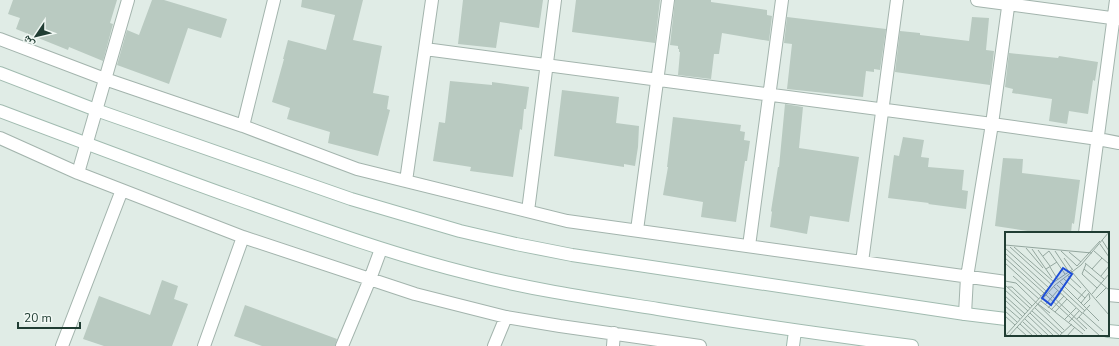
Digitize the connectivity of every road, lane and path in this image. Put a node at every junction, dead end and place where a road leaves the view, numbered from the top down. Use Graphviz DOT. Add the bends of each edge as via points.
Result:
graph roads {
  1 [pos="128,0"];
  2 [pos="274,0"];
  3 [pos="432,0"];
  4 [pos="555,0"];
  5 [pos="668,0"];
  6 [pos="782,0"];
  7 [pos="897,0"];
  8 [pos="977,0"];
  9 [pos="1116,0"];
  10 [pos="1009,2"];
  11 [pos="1116,18"];
  12 [pos="0,39"];
  13 [pos="425,49"];
  14 [pos="547,66"];
  15 [pos="0,73"];
  16 [pos="105,79"];
  17 [pos="657,80"];
  18 [pos="768,95"];
  19 [pos="96,110"];
  20 [pos="882,110"];
  21 [pos="0,111"];
  22 [pos="992,124"];
  23 [pos="243,126"];
  24 [pos="0,138"];
  25 [pos="1098,139"];
  26 [pos="1119,143"];
  27 [pos="86,144"];
  28 [pos="78,173"];
  29 [pos="406,181"];
  30 [pos="122,190"];
  31 [pos="528,211"];
  32 [pos="637,230"];
  33 [pos="1085,232"];
  34 [pos="243,237"];
  35 [pos="749,246"];
  36 [pos="381,248"];
  37 [pos="862,262"];
  38 [pos="967,277"];
  39 [pos="370,279"];
  40 [pos="1005,282"];
  41 [pos="1109,295"];
  42 [pos="1119,296"];
  43 [pos="965,314"];
  44 [pos="506,317"];
  45 [pos="1005,318"];
  46 [pos="795,331"];
  47 [pos="1109,331"];
  48 [pos="1119,332"];
  49 [pos="614,333"];
  50 [pos="62,346"];
  51 [pos="204,346"];
  52 [pos="342,346"];
  53 [pos="494,346"];
  54 [pos="503,346"];
  55 [pos="613,346"];
  56 [pos="700,346"];
  57 [pos="793,346"];
  58 [pos="912,346"];
  1 -- 16 [label="street"];
  2 -- 23 [label="street"];
  3 -- 13 [label="street"];
  4 -- 14 [label="street"];
  5 -- 17 [label="street"];
  6 -- 18 [label="street"];
  7 -- 20 [label="street"];
  8 -- 10 [label="street"];
  9 -- 11 [label="street"];
  10 -- 11 [label="street"];
  10 -- 22 [label="street"];
  11 -- 25 [label="street"];
  12 -- 16 [label="street"];
  13 -- 14 [label="street"];
  13 -- 29 [label="street"];
  14 -- 17 [label="street"];
  14 -- 31 [label="street"];
  15 -- 19 [label="street"];
  16 -- 19 [label="street"];
  16 -- 23 [label="street"];
  17 -- 18 [label="street"];
  17 -- 32 [label="street"];
  18 -- 20 [label="street"];
  18 -- 35 [label="street"];
  19 -- 27 [label="street"];
  19 -- 43 [label="street" via="351,199 516,244 628,264"];
  20 -- 22 [label="street"];
  20 -- 37 [label="street"];
  21 -- 27 [label="street"];
  22 -- 25 [label="street"];
  22 -- 38 [label="street"];
  23 -- 29 [label="street" via="357,169"];
  24 -- 28 [label="street"];
  25 -- 26 [label="street"];
  25 -- 33 [label="street"];
  27 -- 28 [label="street"];
  27 -- 36 [label="street" via="339,236"];
  28 -- 30 [label="street"];
  29 -- 31 [label="street"];
  30 -- 34 [label="street"];
  30 -- 50 [label="street"];
  31 -- 32 [label="street" via="568,221"];
  32 -- 35 [label="street"];
  34 -- 39 [label="street"];
  34 -- 51 [label="street"];
  35 -- 37 [label="street"];
  36 -- 39 [label="street"];
  36 -- 46 [label="street" via="515,285"];
  37 -- 38 [label="street"];
  38 -- 40 [label="street"];
  38 -- 43 [label="street"];
  39 -- 44 [label="street" via="415,294"];
  39 -- 52 [label="street"];
  41 -- 42 [label="street"];
  43 -- 45 [label="street"];
  44 -- 49 [label="street"];
  44 -- 53 [label="street"];
  44 -- 54 [label="street"];
  46 -- 57 [label="street"];
  46 -- 58 [label="street"];
  47 -- 48 [label="street"];
  49 -- 55 [label="street"];
  49 -- 56 [label="street"];
}
